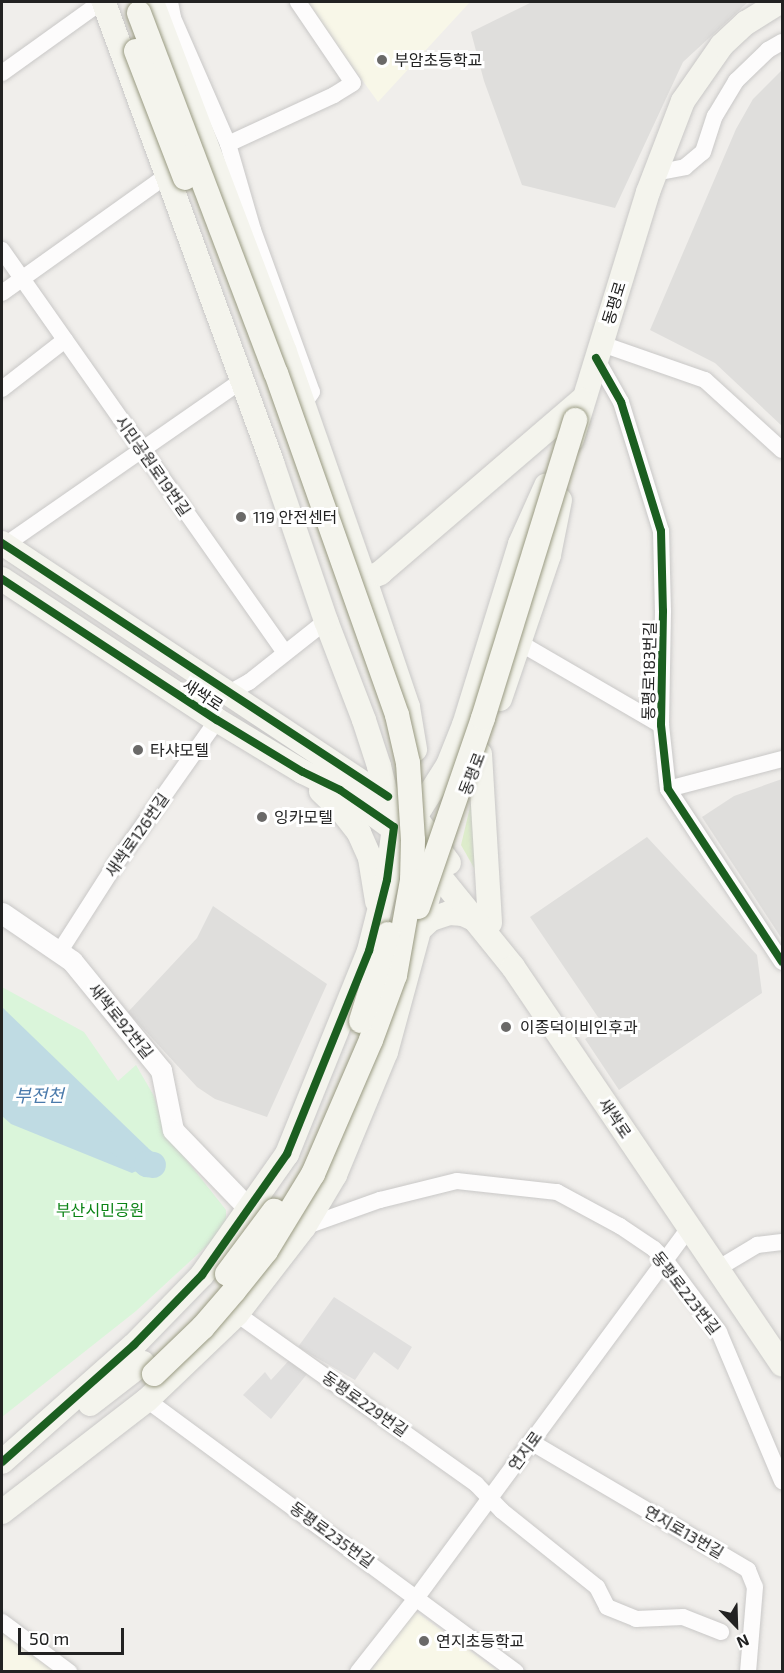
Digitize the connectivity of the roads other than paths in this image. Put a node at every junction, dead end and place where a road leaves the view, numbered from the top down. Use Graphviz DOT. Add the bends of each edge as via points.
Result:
graph roads {
  1 [pos="103,2"];
  2 [pos="170,2"];
  3 [pos="297,2"];
  4 [pos="780,2"];
  5 [pos="134,8"];
  6 [pos="783,42"];
  7 [pos="2,73"];
  8 [pos="228,144"];
  9 [pos="655,173"];
  10 [pos="166,176"];
  11 [pos="2,250"];
  12 [pos="21,279"];
  13 [pos="2,293"];
  14 [pos="65,340"];
  15 [pos="599,351"];
  16 [pos="242,380"];
  17 [pos="2,389"];
  18 [pos="303,405"];
  19 [pos="578,410"];
  20 [pos="142,450"];
  21 [pos="783,450"];
  22 [pos="3,544"];
  23 [pos="2,579"];
  24 [pos="365,580"];
  25 [pos="326,621"];
  26 [pos="520,644"];
  27 [pos="285,652"];
  28 [pos="228,693"];
  29 [pos="217,720"];
  30 [pos="661,725"];
  31 [pos="480,754"];
  32 [pos="783,759"];
  33 [pos="303,772"];
  34 [pos="668,789"];
  35 [pos="388,797"];
  36 [pos="415,817"];
  37 [pos="394,827"];
  38 [pos="439,861"];
  39 [pos="2,913"];
  40 [pos="379,914"];
  41 [pos="483,922"];
  42 [pos="418,931"];
  43 [pos="60,951"];
  44 [pos="783,962"];
  45 [pos="395,975"];
  46 [pos="249,1209"];
  47 [pos="304,1227"];
  48 [pos="689,1228"];
  49 [pos="783,1242"];
  50 [pos="666,1261"];
  51 [pos="717,1269"];
  52 [pos="237,1314"];
  53 [pos="783,1364"];
  54 [pos="148,1368"];
  55 [pos="147,1400"];
  56 [pos="531,1442"];
  57 [pos="2,1462"];
  58 [pos="2,1475"];
  59 [pos="783,1481"];
  60 [pos="2,1494"];
  61 [pos="490,1498"];
  62 [pos="2,1512"];
  63 [pos="417,1597"];
  64 [pos="2,1622"];
  65 [pos="721,1632"];
  66 [pos="69,1671"];
  67 [pos="358,1671"];
  68 [pos="516,1671"];
  69 [pos="748,1671"];
  1 -- 7 [label="street"];
  1 -- 10 [label="main road"];
  2 -- 8 [label="street" via="173,18"];
  3 -- 8 [label="street" via="353,83"];
  4 -- 9 [label="main road, 동평로" via="746,23 704,67 683,101"];
  5 -- 18 [label="main road"];
  5 -- 45 [label="main road, bridge" via="276,373 397,715 408,764 412,880"];
  5 -- 54 [label="main road, bridge" via="378,700 390,746 397,821 395,888 383,955 340,1075 302,1160 273,1212 219,1285"];
  6 -- 9 [label="street" via="768,50 736,81 715,116 703,152 685,167"];
  8 -- 18 [label="street" via="253,230 312,392"];
  9 -- 15 [label="main road, 동평로"];
  10 -- 12 [label="street"];
  10 -- 16 [label="main road"];
  11 -- 12 [label="street, 시민공원로19번길"];
  12 -- 13 [label="street"];
  12 -- 14 [label="street, 시민공원로19번길"];
  14 -- 17 [label="street"];
  14 -- 20 [label="street, 시민공원로19번길"];
  15 -- 19 [label="main road, 동평로"];
  15 -- 21 [label="street" via="705,380"];
  15 -- 30 [label="street, 동평로183번길" via="621,402 661,531"];
  16 -- 20 [label="street"];
  16 -- 25 [label="main road"];
  18 -- 24 [label="main road"];
  19 -- 24 [label="main road" via="380,573"];
  19 -- 26 [label="main road, 동평로" via="549,555"];
  19 -- 36 [label="main road" via="520,544 456,745 430,797"];
  19 -- 45 [label="main road, bridge" via="483,718"];
  20 -- 22 [label="street"];
  20 -- 27 [label="street, 시민공원로19번길"];
  22 -- 28 [label="main road, 새싹로"];
  23 -- 29 [label="main road, 새싹로"];
  24 -- 36 [label="main road" via="408,707 418,783"];
  25 -- 27 [label="street"];
  25 -- 35 [label="main road"];
  26 -- 30 [label="street"];
  26 -- 31 [label="main road, 동평로"];
  27 -- 28 [label="street" via="249,682"];
  28 -- 35 [label="main road, 새싹로"];
  29 -- 33 [label="main road, 새싹로"];
  29 -- 43 [label="street, 새싹로126번길"];
  30 -- 34 [label="street, 동평로183번길"];
  31 -- 38 [label="main road, 동평로"];
  31 -- 41 [label="main road"];
  32 -- 34 [label="street"];
  33 -- 37 [label="main road, 새싹로" via="340,790"];
  33 -- 40 [label="main road" via="359,833 370,858"];
  34 -- 44 [label="street, 동평로183번길"];
  35 -- 36 [label="main road, 새싹로"];
  35 -- 37 [label="main road"];
  36 -- 37 [label="main road"];
  36 -- 38 [label="main road, 새싹로"];
  37 -- 38 [label="main road, 새싹로"];
  37 -- 40 [label="main road"];
  38 -- 41 [label="main road, 새싹로"];
  38 -- 42 [label="main road, 동평로"];
  39 -- 43 [label="street, 새싹로92번길"];
  40 -- 46 [label="main road" via="352,998 287,1154"];
  41 -- 42 [label="main road" via="449,913 430,919"];
  41 -- 48 [label="main road, 새싹로"];
  42 -- 47 [label="main road, 동평로" via="386,1052 335,1175"];
  43 -- 46 [label="street, 새싹로92번길" via="161,1070 172,1130"];
  45 -- 54 [label="main road, bridge" via="342,1111 291,1213 266,1251 202,1327"];
  46 -- 57 [label="main road" via="202,1275 134,1345"];
  47 -- 50 [label="street, 동평로223번길" via="380,1200 457,1181 554,1190 620,1226"];
  47 -- 52 [label="main road, 동평로"];
  48 -- 50 [label="street, 연지로"];
  48 -- 51 [label="main road, 새싹로"];
  49 -- 51 [label="street" via="757,1245"];
  50 -- 56 [label="street, 연지로"];
  50 -- 59 [label="street, 동평로223번길" via="719,1332"];
  51 -- 53 [label="main road, 새싹로"];
  52 -- 55 [label="main road, 동평로"];
  52 -- 61 [label="street, 동평로229번길" via="476,1484"];
  54 -- 58 [label="main road"];
  54 -- 60 [label="main road"];
  55 -- 62 [label="main road, 동평로"];
  55 -- 63 [label="street, 동평로235번길"];
  56 -- 61 [label="street, 연지로"];
  56 -- 69 [label="street, 연지로13번길" via="748,1570 755,1587"];
  61 -- 63 [label="street, 연지로"];
  61 -- 65 [label="street, 동평로229번길" via="597,1587 607,1607 636,1619 682,1617"];
  63 -- 67 [label="street, 연지로"];
  63 -- 68 [label="street, 동평로235번길"];
  64 -- 66 [label="street"];
}
